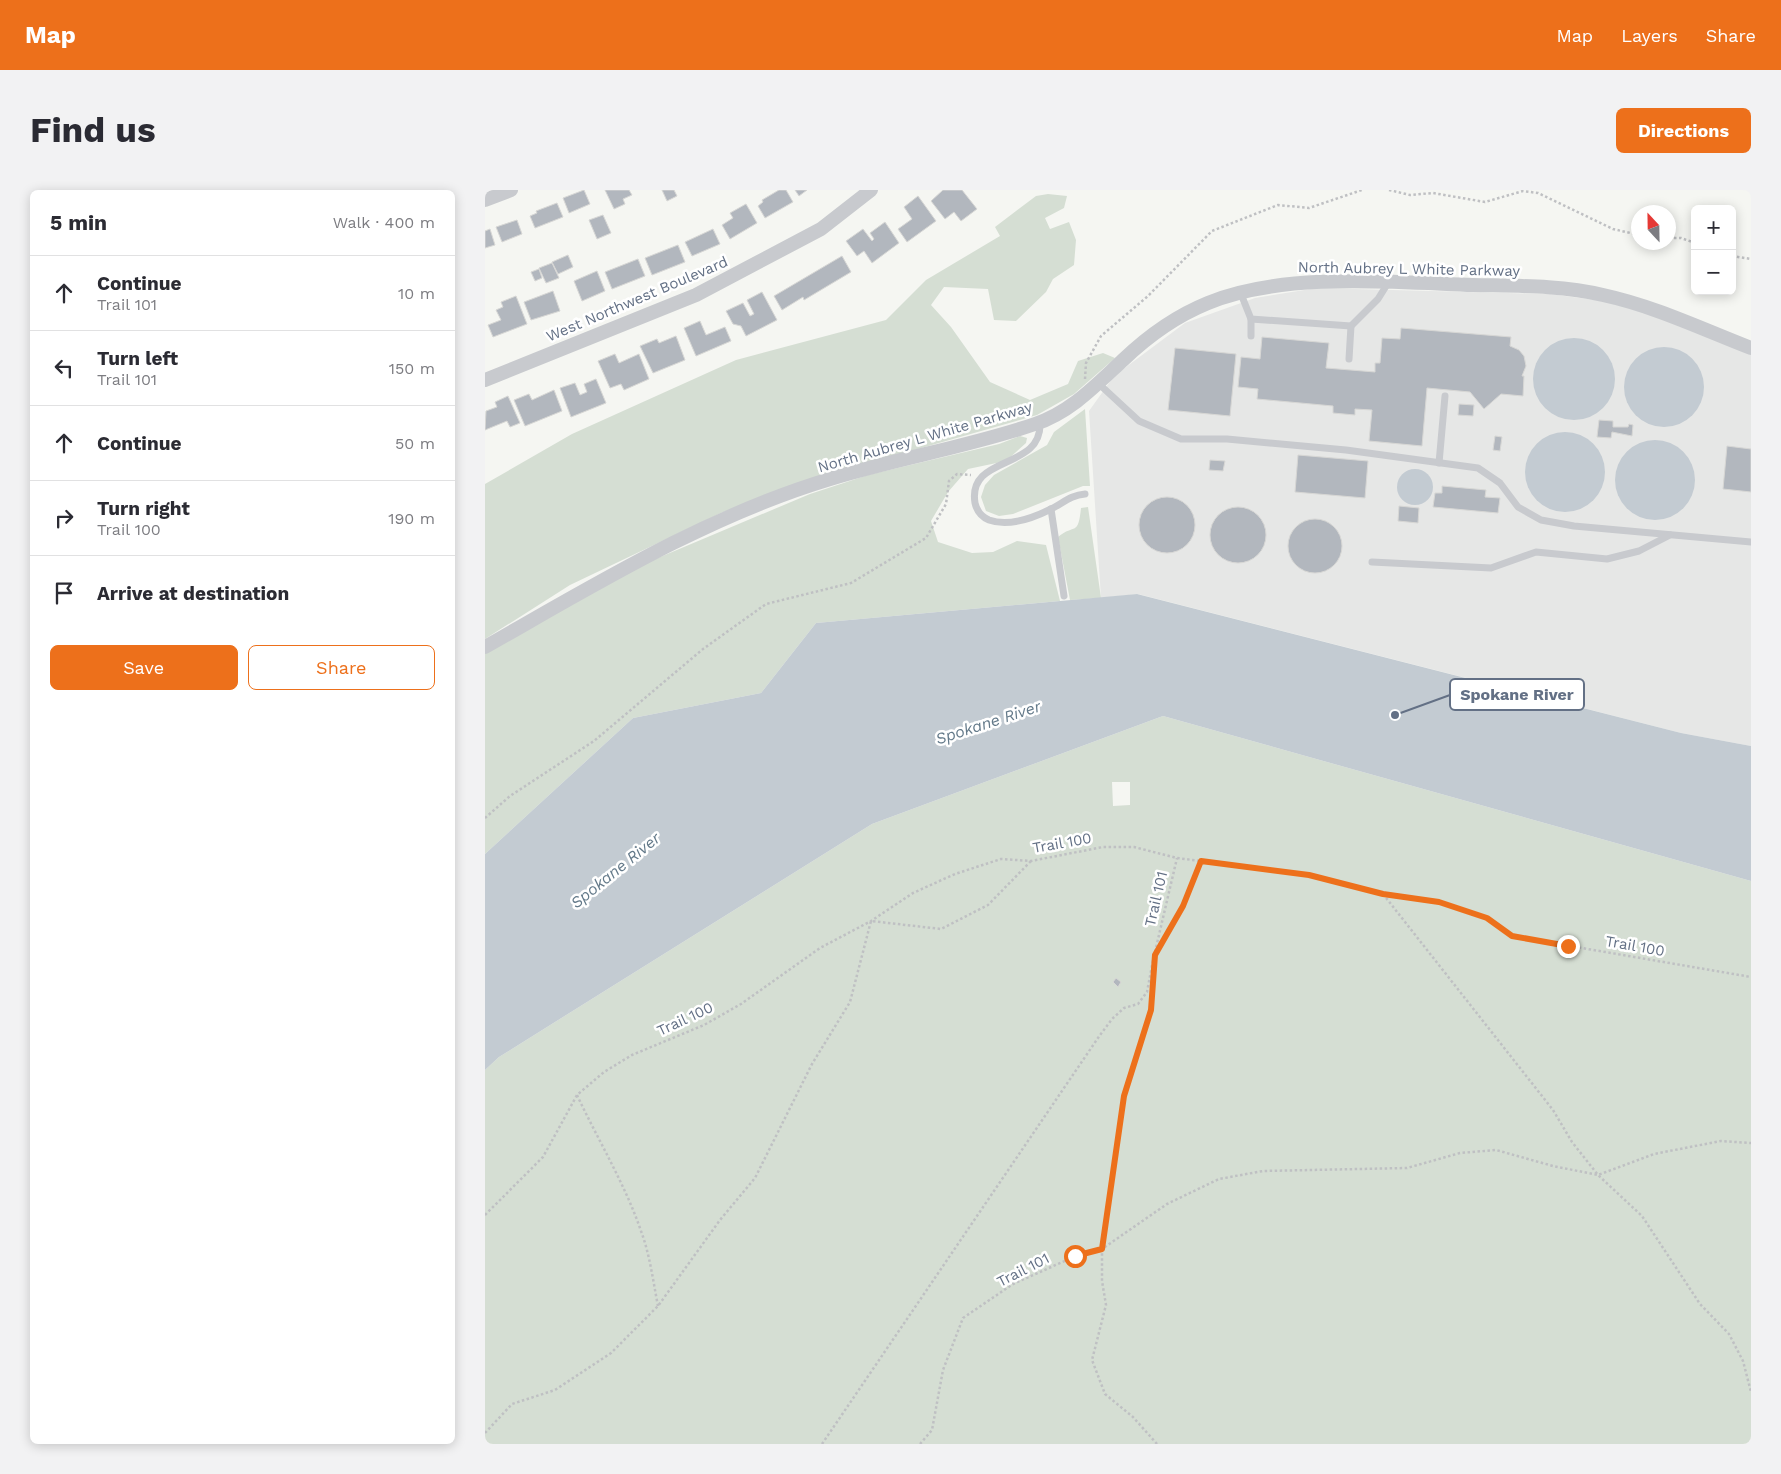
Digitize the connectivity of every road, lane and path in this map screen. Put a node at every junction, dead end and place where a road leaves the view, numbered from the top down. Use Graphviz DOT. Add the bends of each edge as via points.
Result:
graph roads {
  1 [pos="511,190"];
  2 [pos="871,190"];
  3 [pos="1362,190"];
  4 [pos="1389,190"];
  5 [pos="485,200"];
  6 [pos="1631,233"];
  7 [pos="1676,238"];
  8 [pos="1691,242"];
  9 [pos="1736,257"];
  10 [pos="1751,259"];
  11 [pos="1389,283"];
  12 [pos="1241,294"];
  13 [pos="1251,319"];
  14 [pos="1351,326"];
  15 [pos="1251,336"];
  16 [pos="1751,348"];
  17 [pos="1349,359"];
  18 [pos="485,380"];
  19 [pos="1099,384"];
  20 [pos="1087,395"];
  21 [pos="1445,396"];
  22 [pos="1040,423"];
  23 [pos="1439,463"];
  24 [pos="982,476"];
  25 [pos="1085,494"];
  26 [pos="1051,509"];
  27 [pos="1670,535"];
  28 [pos="1751,542"];
  29 [pos="1371,562"];
  30 [pos="1064,596"];
  31 [pos="485,647"];
  32 [pos="485,818"];
  33 [pos="1177,858"];
  34 [pos="1031,861"];
  35 [pos="1201,861"];
  36 [pos="1383,894"];
  37 [pos="871,922"];
  38 [pos="1155,955"];
  39 [pos="1751,976"];
  40 [pos="577,1095"];
  41 [pos="1751,1142"];
  42 [pos="1598,1175"];
  43 [pos="485,1215"];
  44 [pos="1102,1249"];
  45 [pos="658,1306"];
  46 [pos="1751,1392"];
  47 [pos="485,1433"];
  48 [pos="822,1444"];
  49 [pos="920,1444"];
  50 [pos="1157,1444"];
  1 -- 5 [label="street"];
  2 -- 18 [label="street, West Northwest Boulevard" via="821,229 705,291"];
  3 -- 20 [label="path" via="1309,208 1278,205 1212,231 1148,296 1101,336 1086,363"];
  4 -- 6 [label="path" via="1485,202 1523,191 1538,193 1613,229"];
  7 -- 8 [label="path"];
  9 -- 10 [label="path"];
  11 -- 12 [label="street, North Aubrey L White Parkway" via="1317,282 1268,286"];
  11 -- 14 [label="lane"];
  11 -- 16 [label="street, North Aubrey L White Parkway" via="1551,288 1601,294 1643,306"];
  12 -- 13 [label="lane"];
  12 -- 19 [label="street, North Aubrey L White Parkway" via="1209,302 1163,326"];
  13 -- 14 [label="lane"];
  13 -- 15 [label="lane"];
  14 -- 17 [label="lane"];
  19 -- 20 [label="street, North Aubrey L White Parkway"];
  19 -- 23 [label="lane" via="1139,421 1181,439 1227,439 1346,450"];
  20 -- 22 [label="street, North Aubrey L White Parkway"];
  21 -- 23 [label="lane"];
  22 -- 24 [label="lane" via="1040,435 1033,446"];
  22 -- 31 [label="street, North Aubrey L White Parkway" via="950,450 829,479 719,521 610,576"];
  23 -- 27 [label="lane" via="1478,468 1500,483 1518,507 1541,520"];
  24 -- 26 [label="lane" via="974,493 976,507 982,517 998,523 1013,522"];
  24 -- 32 [label="path" via="953,476 949,481 946,504 926,538 851,583 766,604 703,648 593,741 511,796"];
  25 -- 26 [label="lane" via="1076,495"];
  26 -- 30 [label="lane"];
  27 -- 28 [label="lane"];
  27 -- 29 [label="lane" via="1639,551 1607,559 1537,552 1491,568"];
  33 -- 34 [label="path, Trail 100" via="1134,848 1103,847"];
  33 -- 35 [label="path, Trail 100"];
  33 -- 38 [label="path, Trail 101"];
  34 -- 37 [label="path, Trail 100" via="1001,859 955,874 913,893"];
  34 -- 37 [label="path" via="988,905 941,929"];
  35 -- 36 [label="path, Trail 100" via="1309,875"];
  35 -- 38 [label="path" via="1183,906"];
  36 -- 39 [label="path, Trail 100" via="1439,902 1487,918 1512,936"];
  36 -- 42 [label="path" via="1553,1110 1572,1142"];
  37 -- 40 [label="path, Trail 100" via="819,948 741,1004 704,1025 649,1048 604,1072"];
  37 -- 45 [label="path" via="850,1002 812,1064 755,1178 719,1220"];
  38 -- 44 [label="path, Trail 101" via="1151,1010 1124,1096"];
  38 -- 48 [label="path" via="1147,992 1138,1004 1124,1008 1112,1018"];
  40 -- 43 [label="path, Trail 100" via="543,1157"];
  40 -- 45 [label="path" via="618,1176 641,1232"];
  41 -- 42 [label="path" via="1721,1141 1653,1154"];
  42 -- 44 [label="path" via="1496,1150 1460,1153 1407,1168 1263,1172 1219,1180 1167,1204"];
  42 -- 46 [label="path" via="1642,1216 1700,1304 1729,1334 1743,1361"];
  44 -- 49 [label="path, Trail 101" via="1075,1256 1013,1284 963,1318 943,1370 932,1430"];
  44 -- 50 [label="path" via="1106,1305 1092,1360 1105,1394 1133,1417"];
  45 -- 47 [label="path" via="611,1353 555,1390 512,1404"];
}
